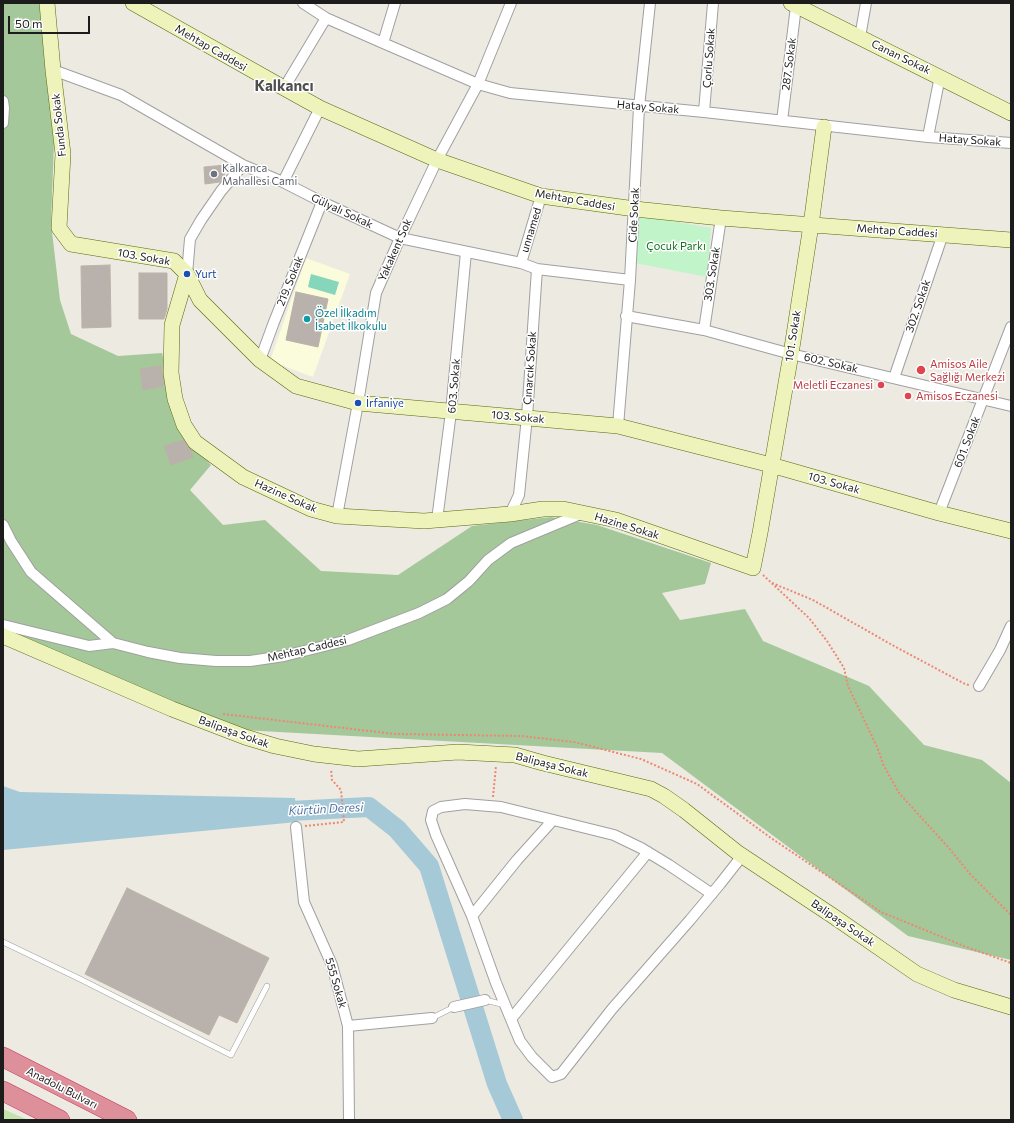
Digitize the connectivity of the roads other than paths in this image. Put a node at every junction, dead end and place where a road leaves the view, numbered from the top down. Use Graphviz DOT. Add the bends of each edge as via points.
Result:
graph roads {
  1 [pos="47,3"];
  2 [pos="133,3"];
  3 [pos="303,3"];
  4 [pos="395,3"];
  5 [pos="511,3"];
  6 [pos="650,3"];
  7 [pos="713,3"];
  8 [pos="866,3"];
  9 [pos="794,4"];
  10 [pos="326,18"];
  11 [pos="860,37"];
  12 [pos="383,43"];
  13 [pos="53,70"];
  14 [pos="940,76"];
  15 [pos="478,84"];
  16 [pos="284,88"];
  17 [pos="3,101"];
  18 [pos="639,107"];
  19 [pos="320,108"];
  20 [pos="704,112"];
  21 [pos="1011,113"];
  22 [pos="782,121"];
  23 [pos="3,123"];
  24 [pos="824,127"];
  25 [pos="928,137"];
  26 [pos="1011,143"];
  27 [pos="437,160"];
  28 [pos="243,165"];
  29 [pos="283,182"];
  30 [pos="542,196"];
  31 [pos="322,202"];
  32 [pos="635,209"];
  33 [pos="721,218"];
  34 [pos="811,225"];
  35 [pos="943,234"];
  36 [pos="400,238"];
  37 [pos="1011,240"];
  38 [pos="71,244"];
  39 [pos="466,252"];
  40 [pos="521,263"];
  41 [pos="537,269"];
  42 [pos="188,274"];
  43 [pos="630,280"];
  44 [pos="626,316"];
  45 [pos="1011,326"];
  46 [pos="704,330"];
  47 [pos="791,354"];
  48 [pos="260,360"];
  49 [pos="894,378"];
  50 [pos="983,400"];
  51 [pos="358,402"];
  52 [pos="1011,406"];
  53 [pos="451,412"];
  54 [pos="527,417"];
  55 [pos="618,426"];
  56 [pos="771,465"];
  57 [pos="584,513"];
  58 [pos="939,513"];
  59 [pos="510,514"];
  60 [pos="337,516"];
  61 [pos="437,520"];
  62 [pos="3,525"];
  63 [pos="1011,531"];
  64 [pos="753,568"];
  65 [pos="3,625"];
  66 [pos="1011,626"];
  67 [pos="3,636"];
  68 [pos="113,643"];
  69 [pos="979,686"];
  70 [pos="553,820"];
  71 [pos="296,827"];
  72 [pos="648,852"];
  73 [pos="742,856"];
  74 [pos="712,894"];
  75 [pos="472,916"];
  76 [pos="3,942"];
  77 [pos="267,986"];
  78 [pos="485,1000"];
  79 [pos="506,1006"];
  80 [pos="1011,1007"];
  81 [pos="454,1008"];
  82 [pos="432,1018"];
  83 [pos="511,1019"];
  84 [pos="348,1026"];
  85 [pos="8,1060"];
  86 [pos="3,1091"];
  87 [pos="3,1100"];
  88 [pos="38,1109"];
  89 [pos="60,1120"];
  90 [pos="127,1120"];
  91 [pos="349,1120"];
  1 -- 13 [label="street, Funda Sokak"];
  2 -- 16 [label="street, Mehtap Caddesi"];
  3 -- 10 [label="street, Hatay Sokak"];
  4 -- 12 [label="street"];
  5 -- 15 [label="street, Yakakent Sok"];
  6 -- 18 [label="street, Cide Sokak"];
  7 -- 20 [label="street, Çorlu Sokak"];
  8 -- 11 [label="street"];
  9 -- 11 [label="street, Canan Sokak"];
  9 -- 22 [label="street, 287. Sokak"];
  10 -- 12 [label="street, Hatay Sokak"];
  10 -- 16 [label="street"];
  11 -- 14 [label="street, Canan Sokak"];
  12 -- 15 [label="street, Hatay Sokak"];
  13 -- 28 [label="street, Gülyalı Sokak" via="122,95"];
  13 -- 38 [label="street, Funda Sokak" via="63,154 59,228"];
  14 -- 21 [label="street, Canan Sokak"];
  14 -- 25 [label="street"];
  15 -- 18 [label="street, Hatay Sokak" via="510,93"];
  15 -- 27 [label="street, Yakakent Sok"];
  16 -- 19 [label="street, Mehtap Caddesi"];
  17 -- 23 [label="street"];
  18 -- 20 [label="street, Hatay Sokak"];
  18 -- 32 [label="street, Cide Sokak"];
  19 -- 27 [label="street, Mehtap Caddesi"];
  19 -- 29 [label="street"];
  20 -- 22 [label="street, Hatay Sokak"];
  22 -- 24 [label="street, Hatay Sokak"];
  24 -- 25 [label="street, Hatay Sokak"];
  24 -- 34 [label="street, 101. Sokak"];
  25 -- 26 [label="street, Hatay Sokak"];
  27 -- 30 [label="street, Mehtap Caddesi"];
  27 -- 36 [label="street, Yakakent Sok"];
  28 -- 29 [label="street, Gülyalı Sokak"];
  28 -- 42 [label="street, Hazine Sokak" via="221,191 190,239"];
  29 -- 31 [label="street, Gülyalı Sokak"];
  30 -- 32 [label="street, Mehtap Caddesi"];
  30 -- 40 [label="street, unnamed"];
  31 -- 36 [label="street, Gülyalı Sokak"];
  31 -- 48 [label="street, 219. Sokak"];
  32 -- 33 [label="street, Mehtap Caddesi"];
  32 -- 43 [label="street, Cide Sokak"];
  33 -- 34 [label="street, Mehtap Caddesi"];
  33 -- 46 [label="street, 303. Sokak"];
  34 -- 35 [label="street, Mehtap Caddesi"];
  34 -- 47 [label="street, 101. Sokak"];
  35 -- 37 [label="street, Mehtap Caddesi"];
  35 -- 49 [label="street, 302. Sokak"];
  36 -- 39 [label="street, Gülyalı Sokak"];
  36 -- 51 [label="street, Yakakent Sok" via="376,293"];
  38 -- 42 [label="street, 103. Sokak" via="174,261"];
  39 -- 40 [label="street, Gülyalı Sokak"];
  39 -- 53 [label="street, 603. Sokak"];
  40 -- 41 [label="street, Gülyalı Sokak"];
  41 -- 43 [label="street, Gülyalı Sokak"];
  41 -- 54 [label="street, Çınarcık Sokak"];
  42 -- 48 [label="street, 103. Sokak" via="200,300"];
  42 -- 60 [label="street, Hazine Sokak" via="172,325 171,373 175,399 184,425 195,442 243,477 311,508"];
  43 -- 44 [label="street, Cide Sokak"];
  44 -- 46 [label="street, 602. Sokak"];
  44 -- 55 [label="street, Cide Sokak"];
  45 -- 50 [label="street, 601. Sokak"];
  46 -- 47 [label="street, 602. Sokak"];
  47 -- 49 [label="street, 602. Sokak"];
  47 -- 56 [label="street, 101. Sokak"];
  48 -- 51 [label="street, 103. Sokak" via="296,386"];
  49 -- 50 [label="street, 602. Sokak"];
  50 -- 52 [label="street, 602. Sokak"];
  50 -- 58 [label="street, 601. Sokak"];
  51 -- 53 [label="street, 103. Sokak"];
  51 -- 60 [label="street, Yakakent Sok"];
  53 -- 54 [label="street, 103. Sokak"];
  53 -- 61 [label="street, 603. Sokak"];
  54 -- 55 [label="street, 103. Sokak"];
  54 -- 59 [label="street, Çınarcık Sokak" via="519,495"];
  55 -- 56 [label="street, 103. Sokak"];
  56 -- 58 [label="street, 103. Sokak"];
  56 -- 64 [label="street, 101. Sokak"];
  57 -- 59 [label="street, Hazine Sokak" via="543,509"];
  57 -- 64 [label="street, Hazine Sokak" via="616,520"];
  57 -- 68 [label="street, Mehtap Caddesi" via="511,543 488,560 447,599 419,613 348,640 284,656 250,661 180,658"];
  58 -- 63 [label="street, 103. Sokak"];
  59 -- 61 [label="street, Hazine Sokak"];
  60 -- 61 [label="street, Hazine Sokak"];
  62 -- 68 [label="street, Mehtap Caddesi" via="31,572"];
  65 -- 68 [label="street" via="89,646"];
  66 -- 69 [label="street"];
  67 -- 73 [label="street, Balipaşa Sokak" via="172,709 244,737 275,746 358,759 458,752 498,753 651,789 679,807"];
  70 -- 72 [label="street" via="614,835"];
  70 -- 75 [label="street"];
  70 -- 75 [label="street" via="500,807 466,804 441,807 433,811 432,820 436,835"];
  71 -- 84 [label="street, 555 Sokak" via="304,902 332,965"];
  72 -- 74 [label="street"];
  72 -- 83 [label="street"];
  73 -- 74 [label="street"];
  73 -- 80 [label="street, Balipaşa Sokak" via="917,974 954,990"];
  74 -- 83 [label="street" via="612,1009 561,1074 552,1077 532,1057 520,1041"];
  75 -- 79 [label="street"];
  76 -- 77 [label="lane" via="231,1056"];
  78 -- 79 [label="lane"];
  78 -- 81 [label="street"];
  79 -- 83 [label="street"];
  81 -- 82 [label="lane"];
  82 -- 84 [label="street"];
  84 -- 91 [label="street, 555 Sokak"];
  85 -- 90 [label="highway, Anadolu Bulvarı"];
  86 -- 88 [label="highway"];
  87 -- 88 [label="highway"];
  88 -- 89 [label="highway"];
}
